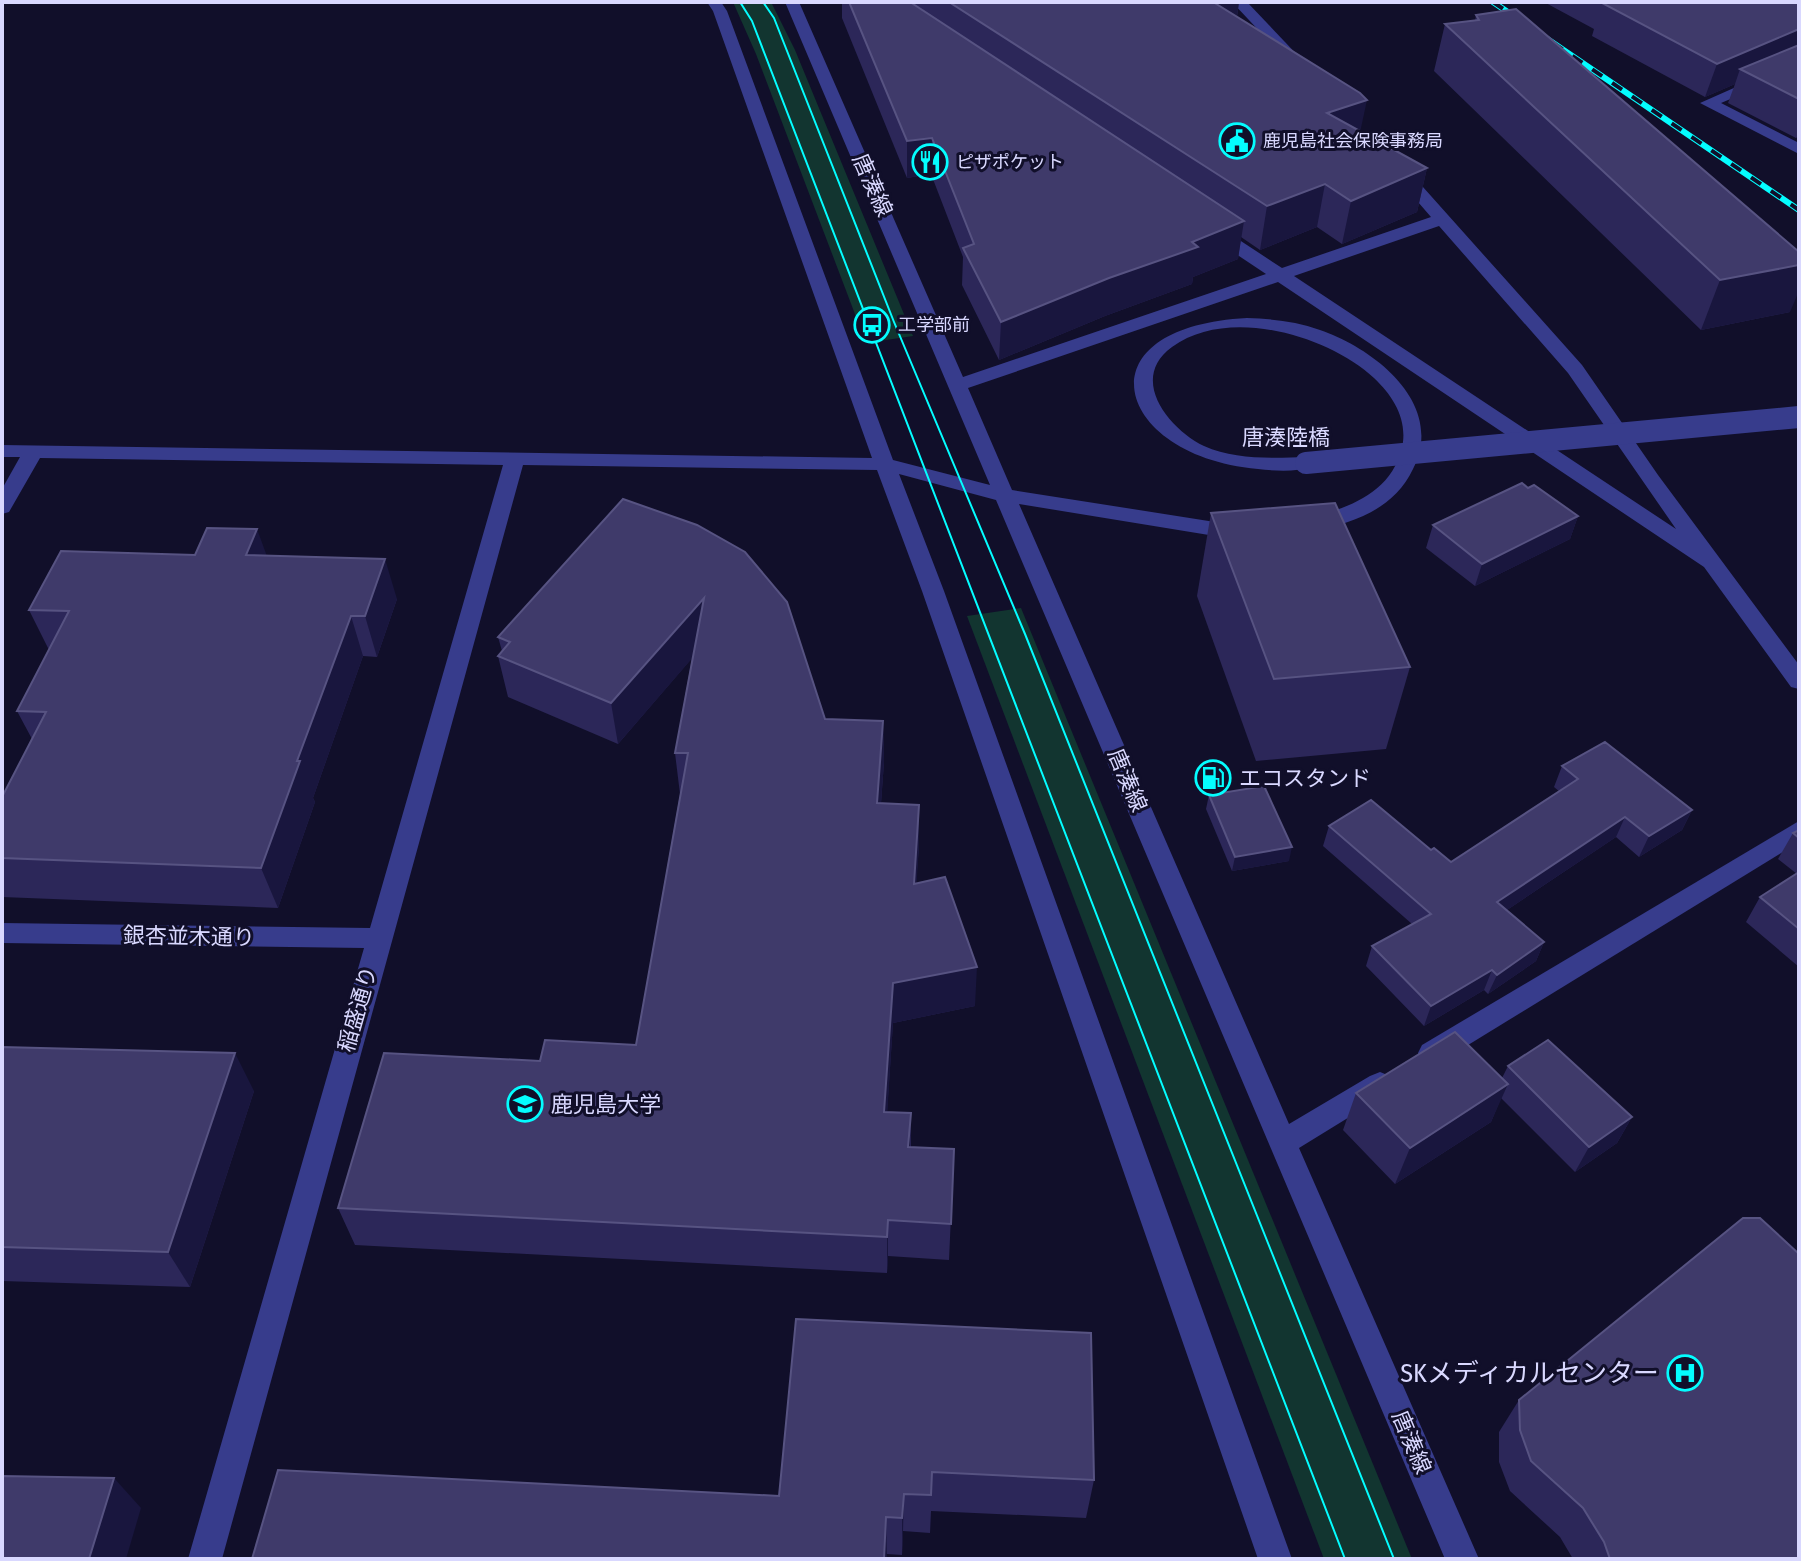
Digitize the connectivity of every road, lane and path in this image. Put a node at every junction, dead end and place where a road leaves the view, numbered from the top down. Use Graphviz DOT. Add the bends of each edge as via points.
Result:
graph roads {
  1 [pos="714,2"];
  2 [pos="792,2"];
  3 [pos="1239,2"];
  4 [pos="1799,64"];
  5 [pos="1313,80"];
  6 [pos="1799,149"];
  7 [pos="1386,158"];
  8 [pos="1443,219"];
  9 [pos="1201,222"];
  10 [pos="1279,274"];
  11 [pos="959,385"];
  12 [pos="1799,417"];
  13 [pos="2,451"];
  14 [pos="33,452"];
  15 [pos="514,460"];
  16 [pos="885,464"];
  17 [pos="1007,496"];
  18 [pos="2,507"];
  19 [pos="1287,528"];
  20 [pos="1257,530"];
  21 [pos="1714,564"];
  22 [pos="1799,681"];
  23 [pos="1799,830"];
  24 [pos="2,933"];
  25 [pos="377,938"];
  26 [pos="1284,1142"];
  27 [pos="205,1559"];
  28 [pos="1275,1559"];
  29 [pos="1462,1559"];
  1 -- 16 [label="street"];
  2 -- 11 [label="street, 唐湊線"];
  3 -- 5 [label="street"];
  4 -- 6 [label="street" via="1708,103"];
  7 -- 8 [label="street"];
  8 -- 10 [label="street"];
  8 -- 21 [label="street" via="1575,369"];
  9 -- 10 [label="street"];
  10 -- 11 [label="street"];
  10 -- 21 [label="street"];
  11 -- 17 [label="street, 唐湊線"];
  12 -- 19 [label="street, 唐湊陸橋, bridge" via="1306,463 1261,465 1232,461 1175,437 1158,422 1145,400 1144,377 1148,357 1175,336 1245,322 1285,326 1353,351 1397,391 1414,420 1415,440 1392,488 1361,512"];
  13 -- 14 [label="street"];
  14 -- 15 [label="street"];
  14 -- 18 [label="street"];
  15 -- 16 [label="street"];
  15 -- 25 [label="street, 稲盛通り"];
  16 -- 17 [label="street"];
  16 -- 28 [label="street"];
  17 -- 20 [label="street" via="1215,529"];
  17 -- 26 [label="street, 唐湊線"];
  21 -- 22 [label="street"];
  23 -- 26 [label="street"];
  24 -- 25 [label="street, 銀杏並木通り"];
  25 -- 27 [label="street, 稲盛通り"];
  26 -- 29 [label="street, 唐湊線"];
}
